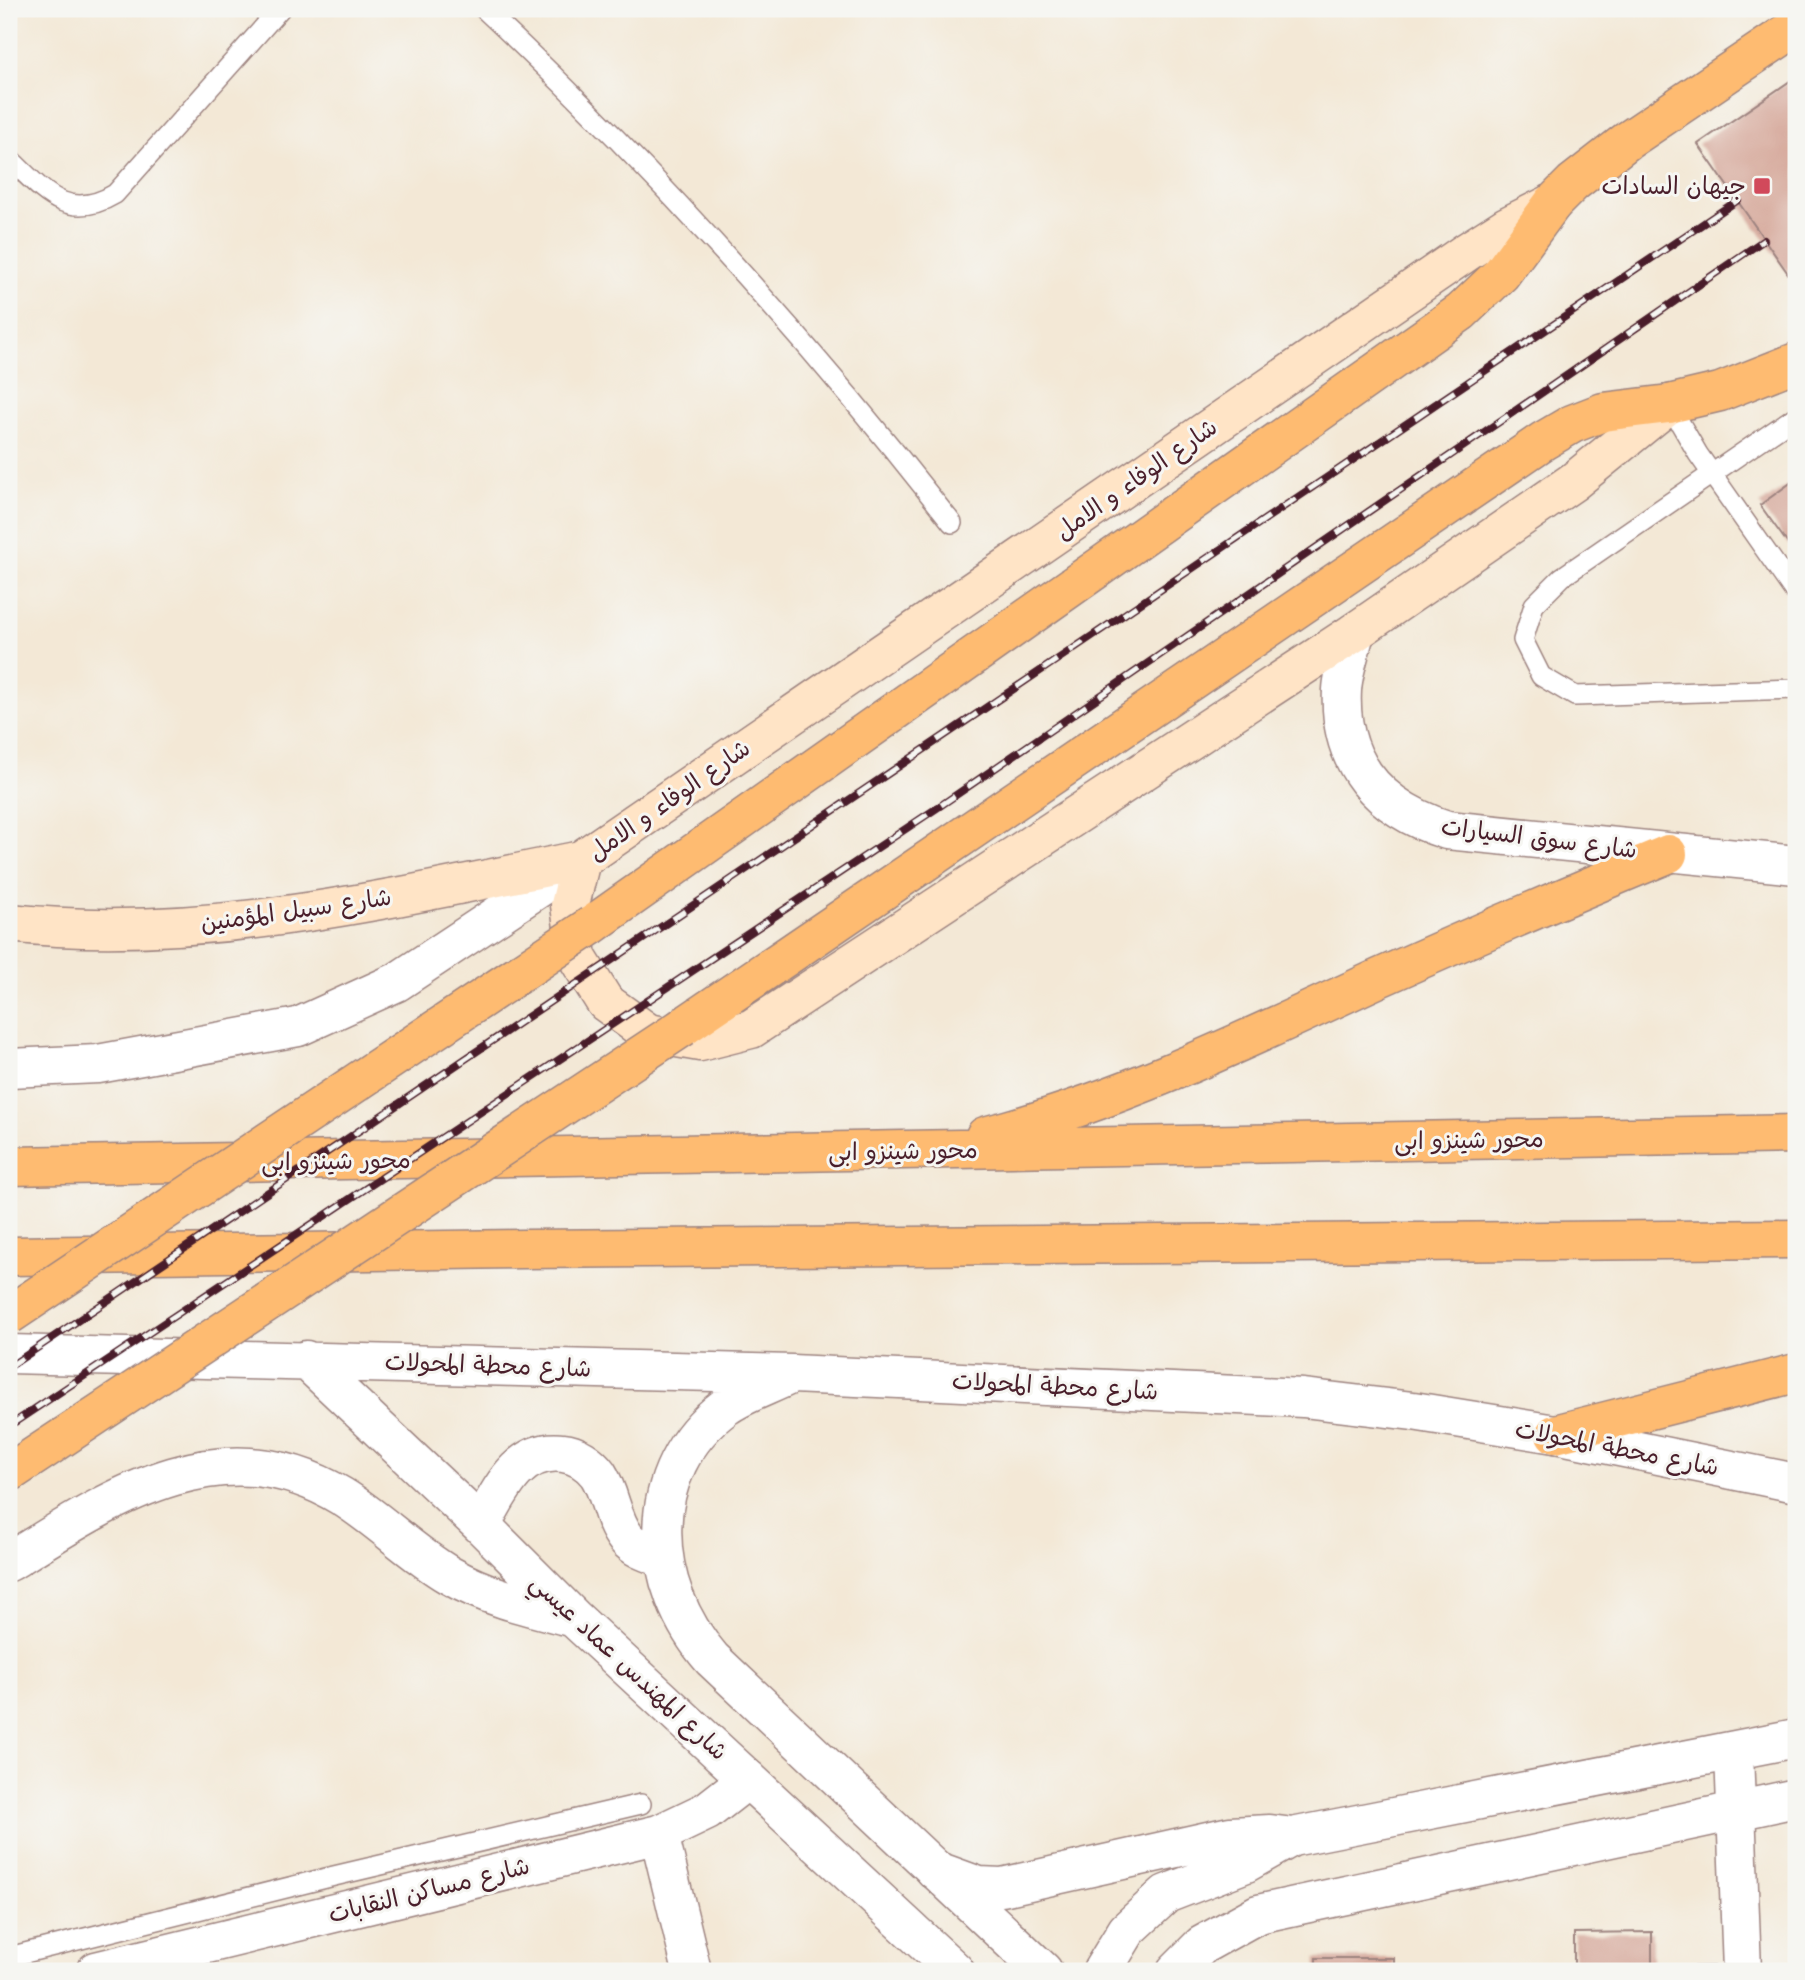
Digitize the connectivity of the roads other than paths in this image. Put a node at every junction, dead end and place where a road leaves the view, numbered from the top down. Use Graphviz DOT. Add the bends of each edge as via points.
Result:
graph roads {
  1 [pos="280,9"];
  2 [pos="484,9"];
  3 [pos="1796,27"];
  4 [pos="9,158"];
  5 [pos="1553,203"];
  6 [pos="1796,362"];
  7 [pos="1669,404"];
  8 [pos="1796,416"];
  9 [pos="1712,473"];
  10 [pos="951,523"];
  11 [pos="1796,594"];
  12 [pos="1355,632"];
  13 [pos="1796,690"];
  14 [pos="1668,854"];
  15 [pos="581,860"];
  16 [pos="1796,865"];
  17 [pos="9,923"];
  18 [pos="9,1068"];
  19 [pos="1796,1134"];
  20 [pos="931,1150"];
  21 [pos="9,1166"];
  22 [pos="1796,1239"];
  23 [pos="9,1256"];
  24 [pos="9,1315"];
  25 [pos="9,1354"];
  26 [pos="306,1360"];
  27 [pos="1796,1373"];
  28 [pos="792,1374"];
  29 [pos="1555,1434"];
  30 [pos="9,1473"];
  31 [pos="1796,1483"];
  32 [pos="481,1525"];
  33 [pos="663,1558"];
  34 [pos="9,1562"];
  35 [pos="574,1618"];
  36 [pos="1796,1738"];
  37 [pos="1734,1752"];
  38 [pos="748,1779"];
  39 [pos="1796,1798"];
  40 [pos="1736,1811"];
  41 [pos="650,1819"];
  42 [pos="1292,1837"];
  43 [pos="481,1859"];
  44 [pos="935,1870"];
  45 [pos="9,1957"];
  46 [pos="9,1963"];
  47 [pos="12,1971"];
  48 [pos="96,1971"];
  49 [pos="692,1971"];
  50 [pos="955,1971"];
  51 [pos="1043,1971"];
  52 [pos="1102,1971"];
  53 [pos="1176,1971"];
  54 [pos="1742,1971"];
  1 -- 4 [label="lane" via="115,194 98,204 79,207 61,202"];
  2 -- 10 [label="lane" via="636,156 719,244 799,334"];
  3 -- 5 [label="main road, شارع الوفاء و الامل" via="1599,161"];
  5 -- 15 [label="main road, شارع الوفاء و الامل" via="1487,238"];
  5 -- 24 [label="main road, bridge" via="1501,274 1461,312 592,925"];
  6 -- 7 [label="main road, شارع الوفاء و الامل" via="1720,392"];
  7 -- 9 [label="lane"];
  7 -- 12 [label="main road, شارع الوفاء و الامل" via="1591,469"];
  7 -- 30 [label="main road, bridge" via="1603,412 1544,441 682,1027"];
  8 -- 9 [label="lane"];
  9 -- 11 [label="lane"];
  9 -- 13 [label="lane" via="1562,577 1534,605 1523,640 1541,676 1575,696"];
  12 -- 14 [label="street, شارع سوق السيارات" via="1342,687 1346,734 1360,769 1397,809 1447,830"];
  12 -- 15 [label="main road, شارع الوفاء و الامل" via="751,1030 700,1042 648,1032 604,1002 577,957 570,905"];
  14 -- 16 [label="street, شارع سوق السيارات"];
  14 -- 20 [label="main road" via="1469,937 1175,1072 1016,1128"];
  15 -- 17 [label="main road, شارع سبيل المؤمنين" via="311,914 222,924 51,928"];
  15 -- 18 [label="street" via="397,982 298,1027 98,1064"];
  19 -- 20 [label="main road, محور شينزو ابى"];
  20 -- 21 [label="main road, محور شينزو ابى"];
  22 -- 23 [label="main road"];
  25 -- 26 [label="street, شارع محطة المحولات"];
  26 -- 28 [label="street, شارع محطة المحولات"];
  26 -- 32 [label="street, شارع المهندس عماد عيسي"];
  27 -- 29 [label="main road"];
  28 -- 29 [label="street, شارع محطة المحولات" via="1303,1398"];
  28 -- 33 [label="street" via="727,1406 688,1448 666,1501"];
  29 -- 31 [label="street, شارع محطة المحولات"];
  32 -- 33 [label="street" via="523,1462 537,1454 569,1454 597,1472 626,1538 637,1548"];
  32 -- 35 [label="street, شارع المهندس عماد عيسي"];
  33 -- 44 [label="street" via="668,1586 693,1637"];
  34 -- 35 [label="street" via="108,1502 165,1476 227,1466 289,1472 342,1496 450,1576 510,1602"];
  35 -- 38 [label="street, شارع المهندس عماد عيسي"];
  36 -- 37 [label="street"];
  37 -- 40 [label="street"];
  37 -- 42 [label="street"];
  38 -- 41 [label="street, شارع مساكن النقابات" via="707,1811"];
  38 -- 50 [label="street, شارع المهندس عماد عيسي"];
  39 -- 40 [label="street"];
  40 -- 53 [label="street" via="1258,1914 1202,1945"];
  40 -- 54 [label="street"];
  41 -- 43 [label="street, شارع مساكن النقابات"];
  41 -- 49 [label="street"];
  42 -- 44 [label="street" via="1230,1836 1002,1887 979,1886"];
  42 -- 52 [label="street" via="1246,1863 1166,1894 1127,1930"];
  43 -- 45 [label="lane"];
  43 -- 48 [label="street, شارع مساكن النقابات"];
  44 -- 51 [label="street"];
  46 -- 47 [label="lane"];
}
